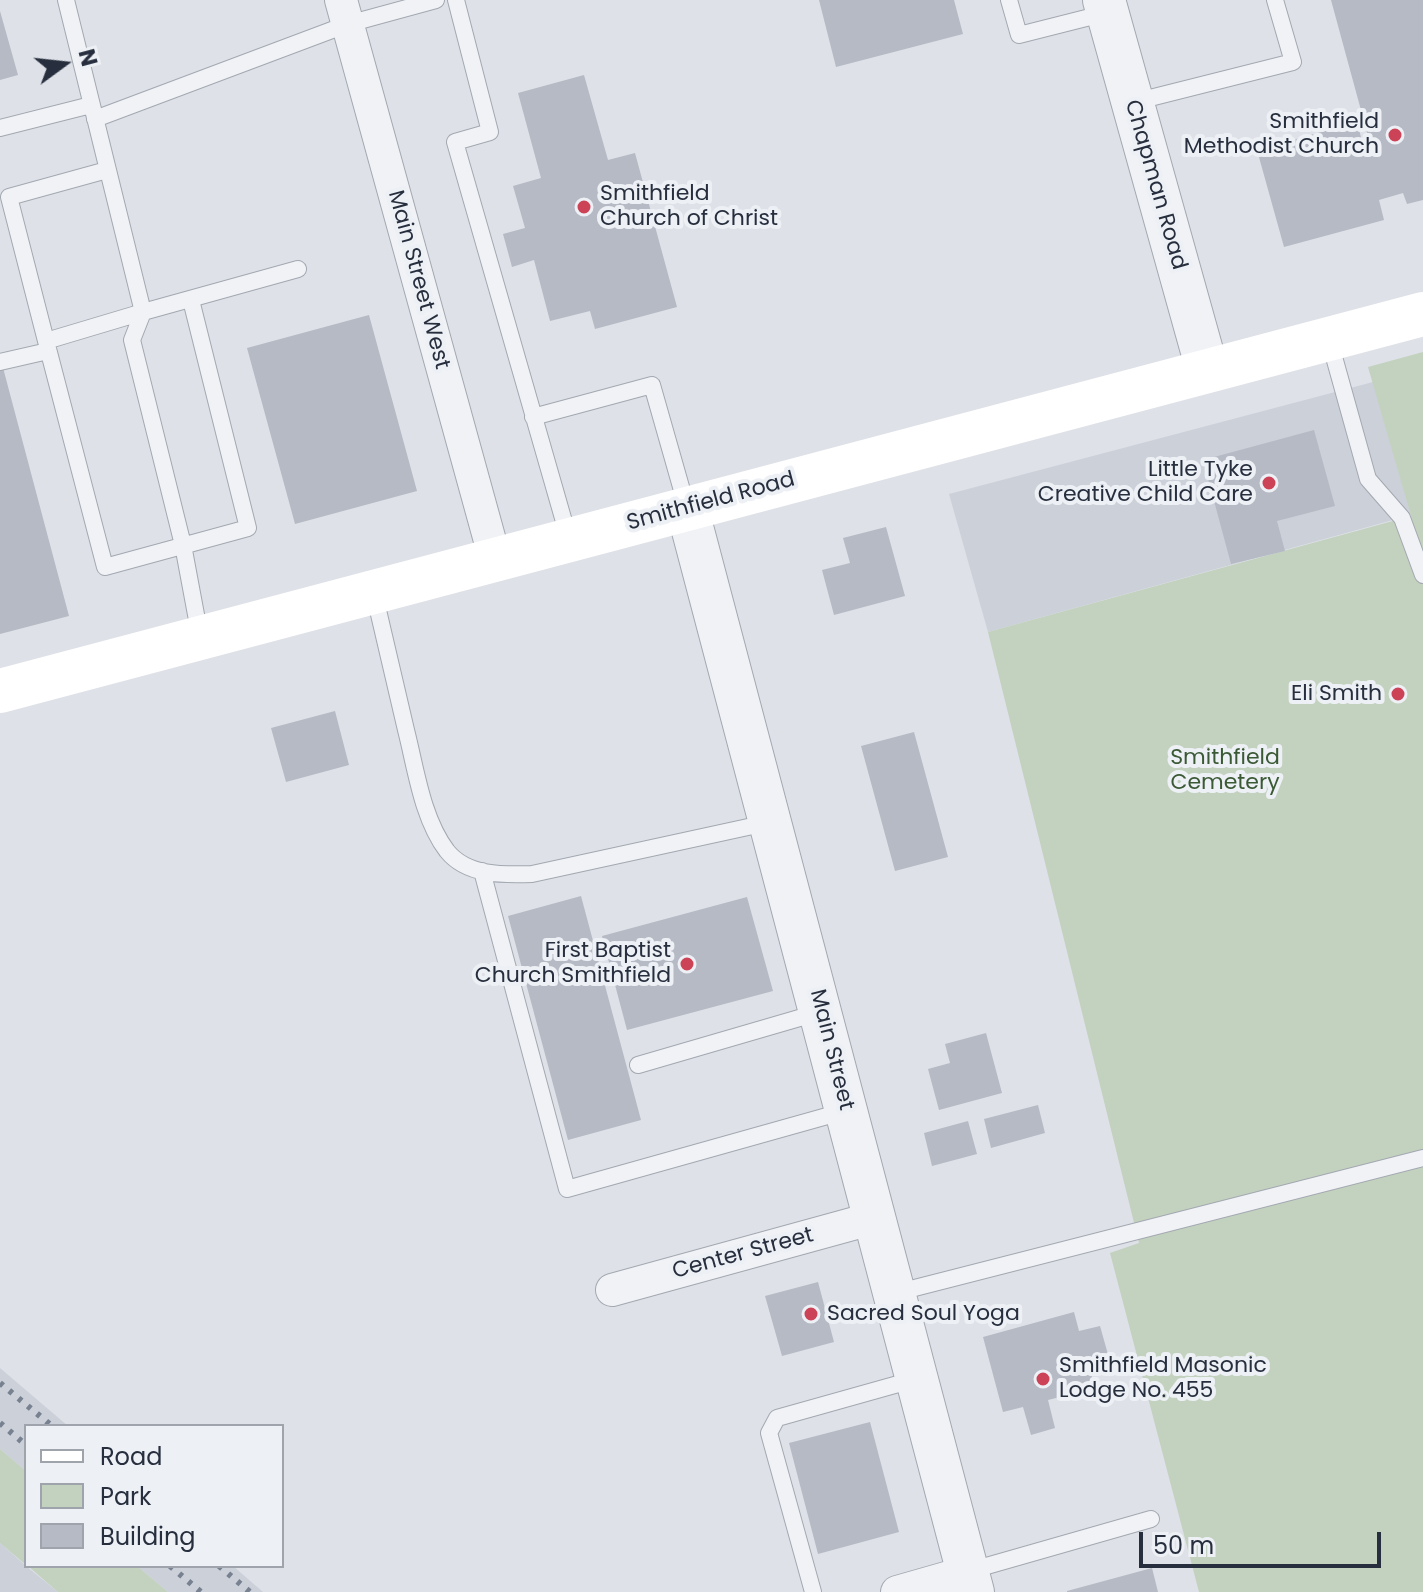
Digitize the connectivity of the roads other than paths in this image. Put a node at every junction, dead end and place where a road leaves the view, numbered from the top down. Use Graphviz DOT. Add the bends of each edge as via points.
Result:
graph roads {
  1 [pos="66,0"];
  2 [pos="436,0"];
  3 [pos="456,0"];
  4 [pos="1009,0"];
  5 [pos="1275,0"];
  6 [pos="1106,6"];
  7 [pos="344,12"];
  8 [pos="1132,102"];
  9 [pos="93,112"];
  10 [pos="0,128"];
  11 [pos="107,170"];
  12 [pos="298,269"];
  13 [pos="191,300"];
  14 [pos="143,312"];
  15 [pos="1423,314"];
  16 [pos="1329,339"];
  17 [pos="47,346"];
  18 [pos="0,362"];
  19 [pos="1207,369"];
  20 [pos="533,417"];
  21 [pos="687,508"];
  22 [pos="569,539"];
  23 [pos="183,545"];
  24 [pos="495,559"];
  25 [pos="1423,575"];
  26 [pos="373,592"];
  27 [pos="200,638"];
  28 [pos="0,691"];
  29 [pos="771,822"];
  30 [pos="482,871"];
  31 [pos="822,1012"];
  32 [pos="638,1065"];
  33 [pos="847,1110"];
  34 [pos="1423,1158"];
  35 [pos="874,1218"];
  36 [pos="612,1290"];
  37 [pos="894,1293"];
  38 [pos="917,1379"];
  39 [pos="1151,1519"];
  40 [pos="970,1582"];
  41 [pos="813,1592"];
  42 [pos="897,1592"];
  1 -- 9 [label="lane"];
  2 -- 7 [label="lane"];
  3 -- 20 [label="lane" via="490,132 455,142"];
  4 -- 6 [label="lane" via="1019,35"];
  5 -- 8 [label="lane" via="1293,62"];
  6 -- 8 [label="street, Chapman Road"];
  7 -- 9 [label="lane"];
  7 -- 24 [label="street, Main Street West"];
  8 -- 19 [label="street, Chapman Road"];
  9 -- 10 [label="lane"];
  9 -- 11 [label="lane"];
  11 -- 14 [label="lane"];
  11 -- 17 [label="lane" via="9,197"];
  12 -- 13 [label="lane"];
  13 -- 14 [label="lane"];
  13 -- 23 [label="lane" via="248,528"];
  14 -- 17 [label="lane"];
  14 -- 23 [label="lane" via="132,340"];
  15 -- 16 [label="main road, Smithfield Road"];
  16 -- 19 [label="main road, Smithfield Road"];
  16 -- 25 [label="lane" via="1368,479 1402,518"];
  17 -- 18 [label="lane"];
  17 -- 23 [label="lane" via="105,567"];
  19 -- 21 [label="main road, Smithfield Road"];
  20 -- 21 [label="lane" via="652,385"];
  20 -- 22 [label="lane"];
  21 -- 22 [label="main road, Smithfield Road"];
  21 -- 29 [label="street, Main Street"];
  22 -- 24 [label="main road, Smithfield Road"];
  23 -- 27 [label="lane"];
  24 -- 26 [label="main road, Smithfield Road"];
  26 -- 27 [label="main road, Smithfield Road"];
  26 -- 30 [label="lane" via="420,790 433,824 448,852"];
  27 -- 28 [label="main road, Smithfield Road"];
  29 -- 30 [label="lane" via="532,874"];
  29 -- 31 [label="street, Main Street"];
  30 -- 33 [label="lane" via="567,1189"];
  31 -- 32 [label="lane"];
  31 -- 33 [label="street, Main Street"];
  33 -- 35 [label="street, Main Street"];
  34 -- 37 [label="lane"];
  35 -- 36 [label="street, Center Street"];
  35 -- 37 [label="street, Main Street"];
  37 -- 38 [label="street, Main Street"];
  38 -- 40 [label="street, Main Street"];
  38 -- 41 [label="lane" via="777,1418 769,1433"];
  39 -- 40 [label="lane"];
  40 -- 42 [label="street"];
}
